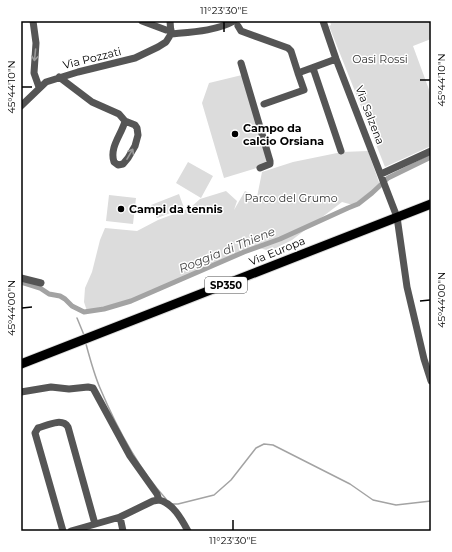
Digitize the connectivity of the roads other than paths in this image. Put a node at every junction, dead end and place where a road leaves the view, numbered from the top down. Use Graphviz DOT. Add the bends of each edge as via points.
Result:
graph roads {
  1 [pos="33,21"];
  2 [pos="142,21"];
  3 [pos="170,21"];
  4 [pos="322,21"];
  5 [pos="236,24"];
  6 [pos="171,32"];
  7 [pos="336,59"];
  8 [pos="241,63"];
  9 [pos="313,68"];
  10 [pos="298,73"];
  11 [pos="59,78"];
  12 [pos="39,87"];
  13 [pos="264,104"];
  14 [pos="21,106"];
  15 [pos="125,120"];
  16 [pos="341,150"];
  17 [pos="431,151"];
  18 [pos="260,168"];
  19 [pos="381,176"];
  20 [pos="431,204"];
  21 [pos="397,217"];
  22 [pos="21,278"];
  23 [pos="41,283"];
  24 [pos="21,364"];
  25 [pos="431,381"];
  26 [pos="21,392"];
  27 [pos="159,500"];
  28 [pos="120,517"];
  29 [pos="95,524"];
  30 [pos="63,531"];
  31 [pos="71,531"];
  32 [pos="123,531"];
  33 [pos="188,531"];
  1 -- 12 [label="street, one-way" via="36,43 34,74"];
  2 -- 6 [label="street"];
  3 -- 6 [label="street"];
  4 -- 7 [label="street, Via Salzena"];
  5 -- 6 [label="street"];
  5 -- 10 [label="street" via="241,32 288,48"];
  6 -- 11 [label="street, Via Pozzati" via="162,45 136,58"];
  7 -- 9 [label="street"];
  7 -- 19 [label="street, Via Salzena"];
  8 -- 18 [label="street" via="270,161 270,164"];
  9 -- 10 [label="street"];
  9 -- 16 [label="street"];
  10 -- 13 [label="street" via="304,90"];
  11 -- 12 [label="street, Via Pozzati"];
  11 -- 15 [label="street" via="92,102 119,114"];
  12 -- 14 [label="street, Via Pozzati"];
  15 -- 15 [label="street, one-way" via="112,153 114,162 118,165 123,164 128,158 138,135 135,125"];
  17 -- 19 [label="street"];
  19 -- 21 [label="street, Via Salzena"];
  20 -- 21 [label="main road, Via Europa / SP350"];
  21 -- 24 [label="main road, Via Europa / SP350"];
  21 -- 25 [label="street, Via Salzena" via="407,287"];
  22 -- 23 [label="street"];
  26 -- 27 [label="street" via="51,387 88,387 96,390 130,456"];
  27 -- 28 [label="street"];
  27 -- 33 [label="street" via="176,512"];
  28 -- 29 [label="street"];
  28 -- 32 [label="street"];
  29 -- 30 [label="street" via="68,427 61,422 38,428 35,433"];
  29 -- 31 [label="street"];
}
